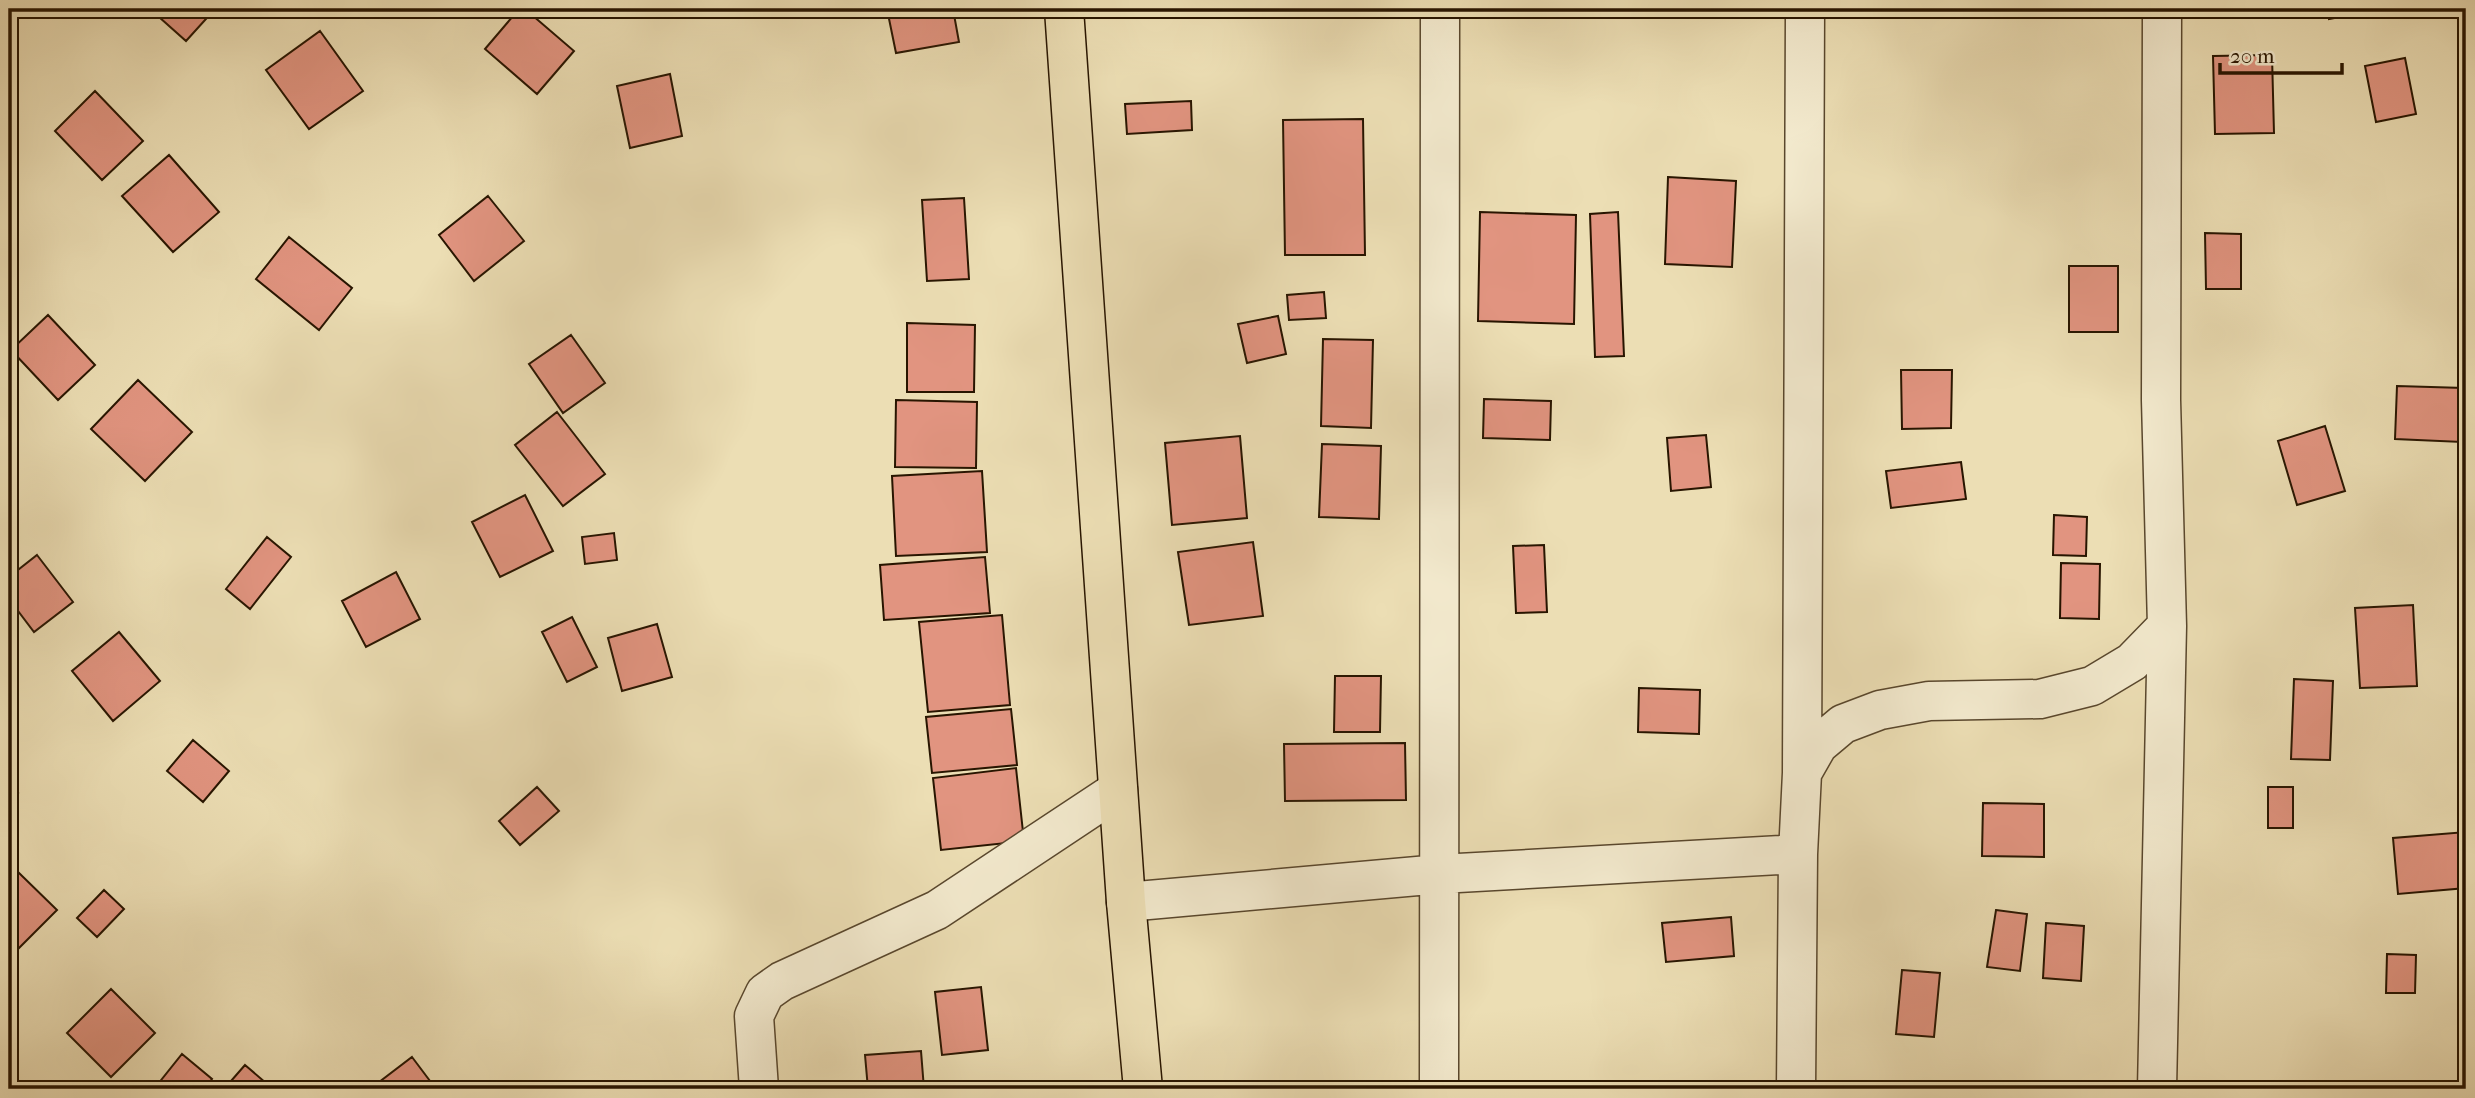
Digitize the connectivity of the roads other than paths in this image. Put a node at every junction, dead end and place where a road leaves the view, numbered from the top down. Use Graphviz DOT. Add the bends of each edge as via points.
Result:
graph roads {
  1 [pos="1064,9"];
  2 [pos="1440,9"];
  3 [pos="1805,9"];
  4 [pos="2162,9"];
  5 [pos="2167,626"];
  6 [pos="1802,773"];
  7 [pos="1118,790"];
  8 [pos="1798,853"];
  9 [pos="1440,874"];
  10 [pos="1126,902"];
  11 [pos="760,1089"];
  12 [pos="1143,1089"];
  13 [pos="1439,1089"];
  14 [pos="1796,1089"];
  15 [pos="2157,1089"];
  1 -- 7 [label="main road"];
  2 -- 9 [label="street"];
  3 -- 6 [label="street"];
  4 -- 5 [label="street" via="2161,400"];
  5 -- 6 [label="street" via="2132,662 2092,686 2040,699 1929,701 1880,710 1843,724 1818,745"];
  5 -- 15 [label="street"];
  6 -- 8 [label="street"];
  7 -- 10 [label="main road"];
  7 -- 11 [label="street" via="937,910 765,993 754,1016"];
  8 -- 9 [label="street"];
  8 -- 14 [label="street"];
  9 -- 10 [label="street"];
  9 -- 13 [label="street"];
  10 -- 12 [label="main road"];
}
